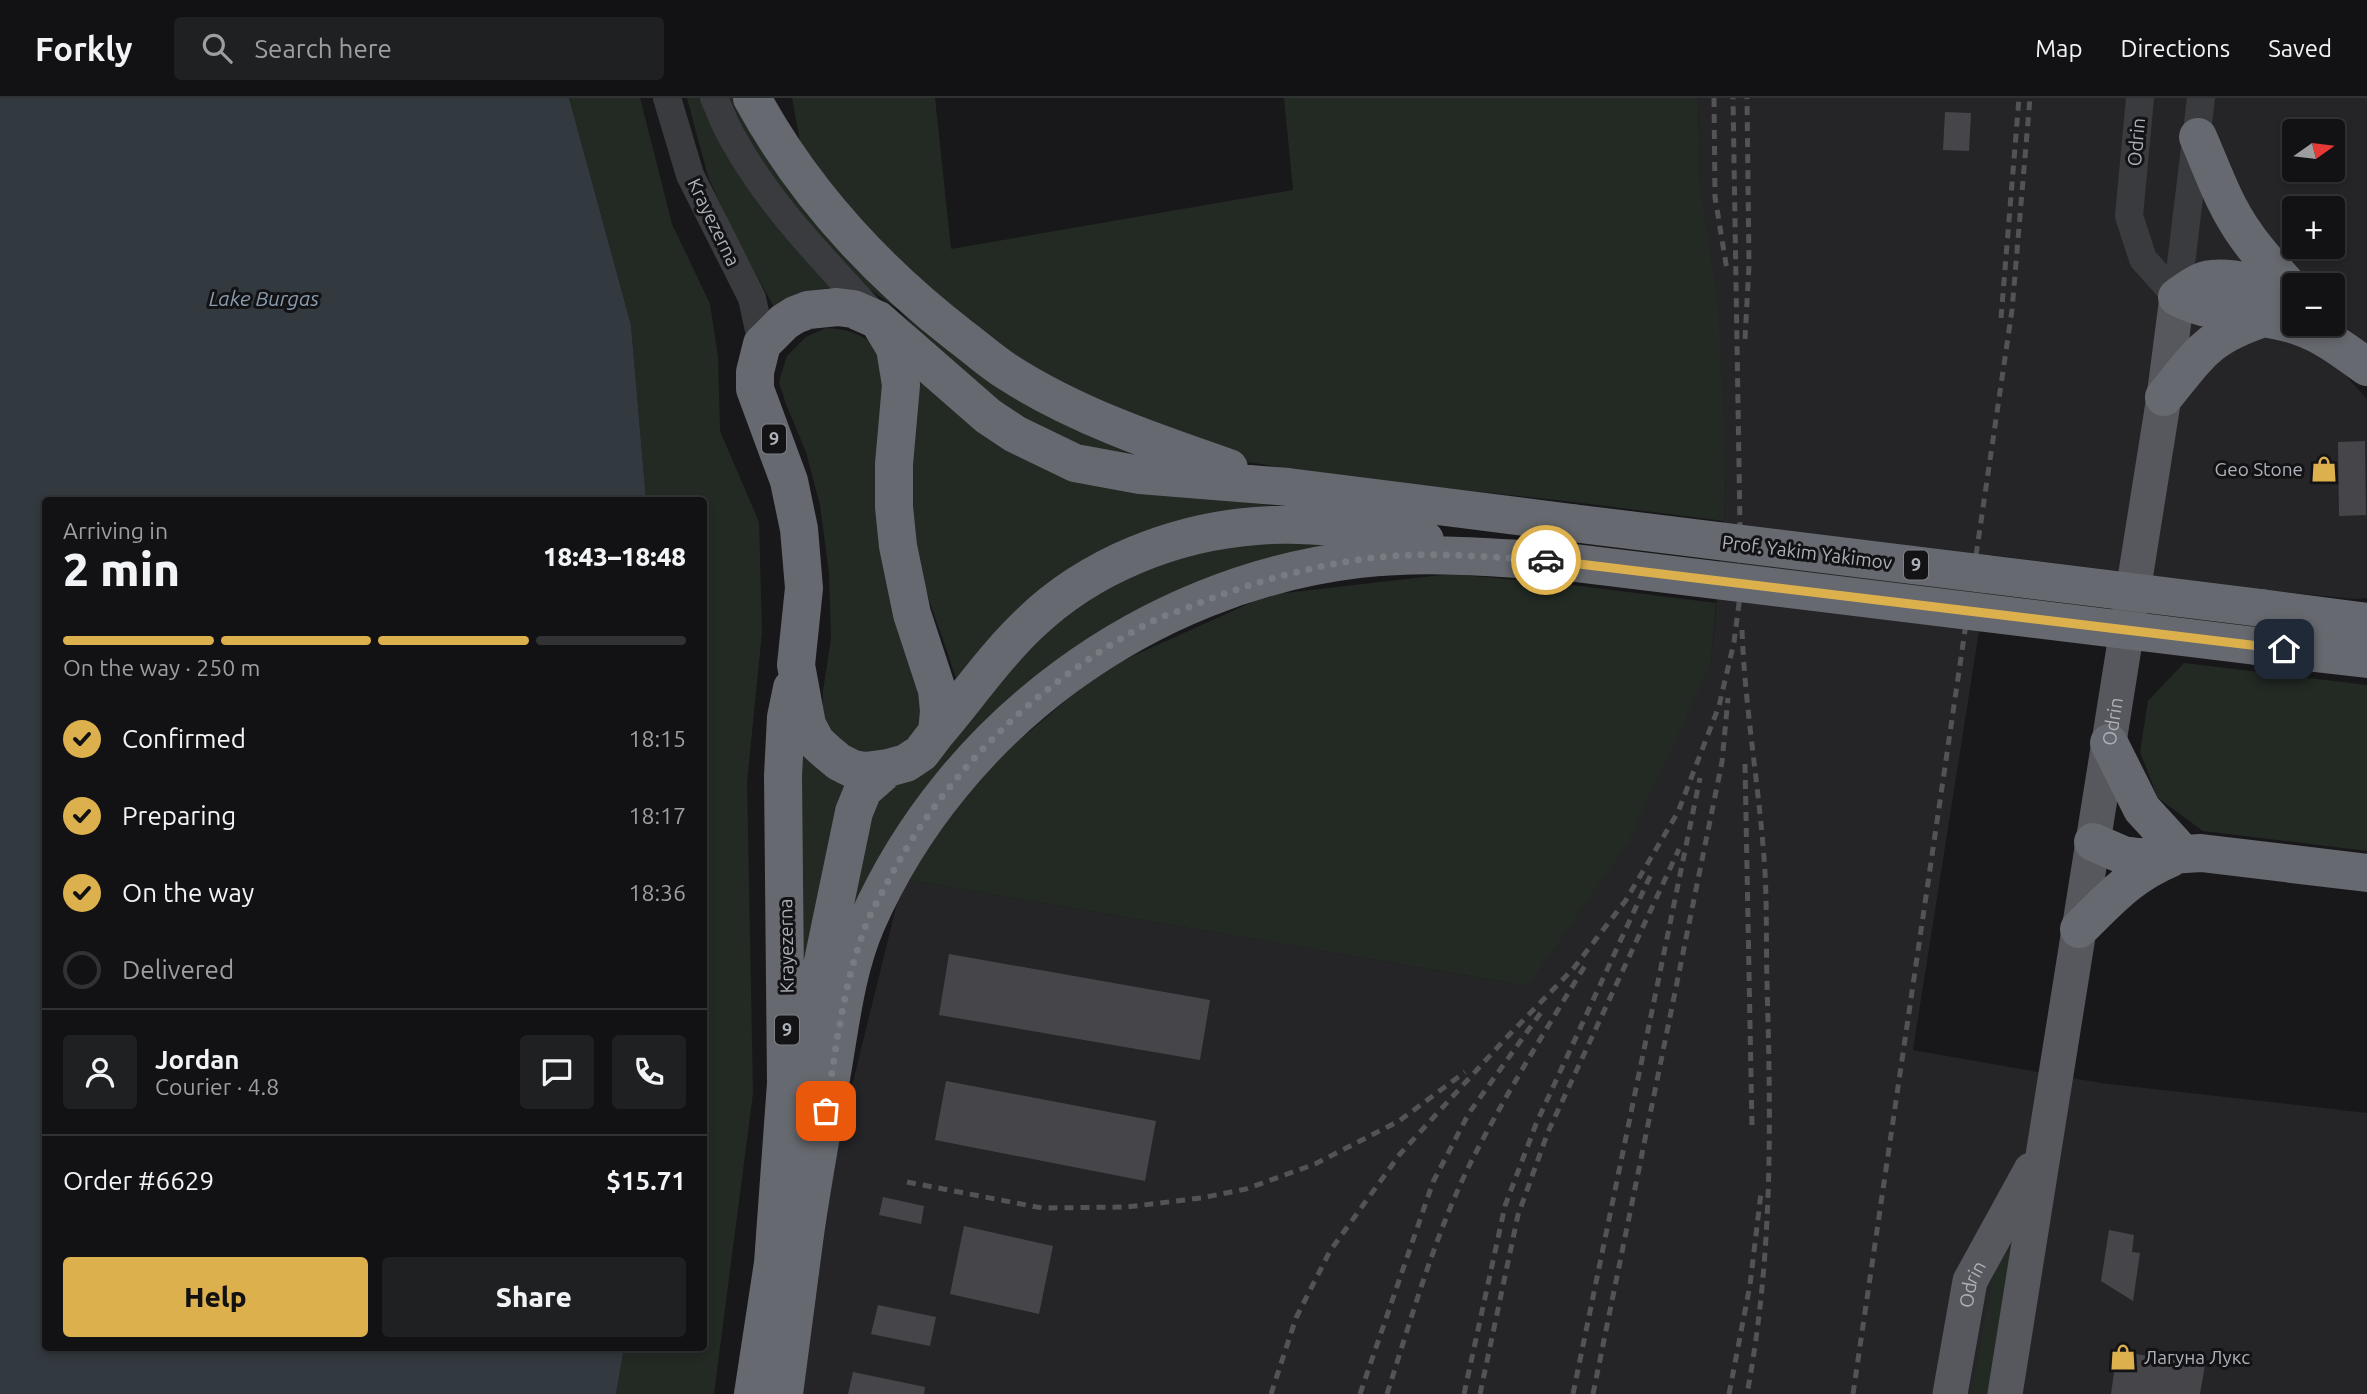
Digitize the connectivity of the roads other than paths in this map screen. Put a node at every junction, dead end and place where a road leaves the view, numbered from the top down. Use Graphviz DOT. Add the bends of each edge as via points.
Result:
graph roads {
  1 [pos="667,98"];
  2 [pos="713,98"];
  3 [pos="752,98"];
  4 [pos="2140,98"];
  5 [pos="2201,98"];
  6 [pos="2198,137"];
  7 [pos="2282,280"];
  8 [pos="2282,291"];
  9 [pos="2177,297"];
  10 [pos="2264,318"];
  11 [pos="878,320"];
  12 [pos="2337,336"];
  13 [pos="762,344"];
  14 [pos="2367,367"];
  15 [pos="2164,397"];
  16 [pos="1288,487"];
  17 [pos="1567,562"];
  18 [pos="2367,612"];
  19 [pos="2312,615"];
  20 [pos="2367,622"];
  21 [pos="2367,659"];
  22 [pos="796,665"];
  23 [pos="936,732"];
  24 [pos="2109,743"];
  25 [pos="888,768"];
  26 [pos="2093,842"];
  27 [pos="2186,851"];
  28 [pos="2367,873"];
  29 [pos="2079,929"];
  30 [pos="2043,1147"];
  31 [pos="804,1240"];
  32 [pos="753,1394"];
  33 [pos="784,1394"];
  34 [pos="1950,1394"];
  35 [pos="2005,1394"];
  1 -- 13 [label="street, Krayezerna" via="690,175 752,298"];
  2 -- 11 [label="street" via="764,188"];
  3 -- 16 [label="highway" via="813,193 869,258 1005,371 1153,442"];
  4 -- 9 [label="street, Odrin" via="2129,216 2143,259"];
  5 -- 6 [label="street, Odrin"];
  6 -- 7 [label="highway" via="2243,233"];
  6 -- 9 [label="street, Odrin"];
  8 -- 9 [label="highway" via="2210,279"];
  9 -- 10 [label="highway" via="2207,309"];
  9 -- 15 [label="main road, Odrin"];
  10 -- 14 [label="highway" via="2309,329"];
  10 -- 15 [label="highway" via="2238,327 2204,348"];
  11 -- 13 [label="highway, 9" via="853,309 822,307 794,315"];
  11 -- 16 [label="highway, 9" via="988,416 1075,463 1140,475"];
  11 -- 23 [label="highway" via="899,364 894,507 912,614 937,690"];
  12 -- 14 [label="highway"];
  13 -- 22 [label="highway, 9" via="755,388 785,469 799,529 804,588"];
  15 -- 24 [label="main road, Odrin"];
  16 -- 19 [label="highway, Prof. Yakim Yakimov / 9, bridge"];
  17 -- 21 [label="highway, Prof. Yakim Yakimov / 9, bridge"];
  17 -- 23 [label="highway" via="1376,532 1306,526 1256,526 1207,533 1114,565 1071,590 1031,621"];
  17 -- 31 [label="highway, 9" via="1443,554 1359,559 1256,581 1147,624 1044,692 957,776 920,827 866,923 848,981"];
  18 -- 19 [label="highway"];
  19 -- 20 [label="highway, Prof. Yakim Yakimov / 9"];
  22 -- 25 [label="highway" via="807,725 816,742 853,769"];
  22 -- 32 [label="highway, Krayezerna / 9" via="784,754 788,1036 783,1150 773,1263"];
  23 -- 25 [label="highway" via="921,753"];
  24 -- 26 [label="main road, Odrin"];
  24 -- 27 [label="highway" via="2142,809"];
  25 -- 31 [label="highway" via="858,800 817,990"];
  26 -- 27 [label="highway" via="2129,834"];
  26 -- 29 [label="main road, Odrin"];
  27 -- 28 [label="highway"];
  27 -- 29 [label="highway" via="2123,885"];
  29 -- 30 [label="main road, Odrin"];
  30 -- 34 [label="main road, Odrin" via="1970,1281"];
  30 -- 35 [label="main road, Odrin"];
  31 -- 33 [label="highway, 9"];
}
